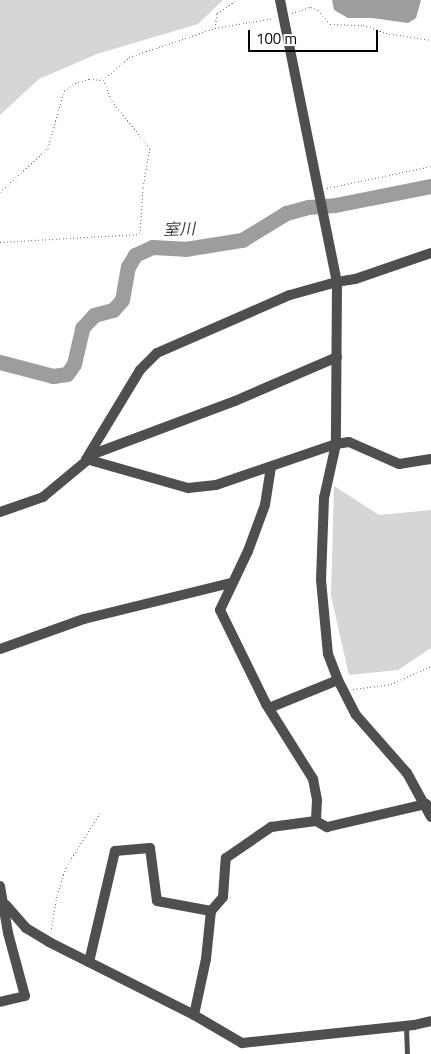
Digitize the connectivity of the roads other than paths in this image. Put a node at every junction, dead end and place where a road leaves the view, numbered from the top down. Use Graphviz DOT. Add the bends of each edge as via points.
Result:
graph roads {
  1 [pos="280,0"];
  2 [pos="431,254"];
  3 [pos="337,282"];
  4 [pos="338,357"];
  5 [pos="336,444"];
  6 [pos="86,459"];
  7 [pos="431,459"];
  8 [pos="271,467"];
  9 [pos="0,512"];
  10 [pos="231,583"];
  11 [pos="0,649"];
  12 [pos="338,680"];
  13 [pos="269,708"];
  14 [pos="426,804"];
  15 [pos="431,816"];
  16 [pos="316,821"];
  17 [pos="0,886"];
  18 [pos="6,905"];
  19 [pos="211,912"];
  20 [pos="89,962"];
  21 [pos="0,1002"];
  22 [pos="194,1014"];
  23 [pos="431,1021"];
  24 [pos="410,1025"];
  25 [pos="407,1054"];
  1 -- 3 [label="street"];
  2 -- 3 [label="street" via="355,280"];
  3 -- 4 [label="street"];
  3 -- 6 [label="street" via="290,295 157,354 140,370"];
  4 -- 5 [label="street"];
  4 -- 6 [label="street"];
  5 -- 7 [label="street" via="349,442 399,464"];
  5 -- 8 [label="street"];
  5 -- 12 [label="street" via="324,498 321,580 328,654"];
  6 -- 8 [label="street" via="188,488 216,485"];
  6 -- 9 [label="street" via="43,497"];
  8 -- 10 [label="street" via="265,505"];
  10 -- 11 [label="street" via="84,619"];
  10 -- 13 [label="street" via="221,604 222,619"];
  12 -- 13 [label="street"];
  12 -- 14 [label="street" via="356,715 408,773"];
  13 -- 16 [label="street" via="313,779"];
  14 -- 15 [label="street"];
  14 -- 16 [label="street" via="327,826"];
  16 -- 19 [label="street" via="271,827 237,848 226,858 222,896"];
  17 -- 18 [label="street"];
  18 -- 20 [label="street" via="26,928"];
  18 -- 21 [label="street" via="8,934 25,996"];
  19 -- 20 [label="street" via="157,901 150,848 115,851"];
  19 -- 22 [label="street" via="206,959"];
  20 -- 22 [label="street"];
  22 -- 24 [label="street" via="242,1042"];
  23 -- 24 [label="street"];
  24 -- 25 [label="lane"];
}
